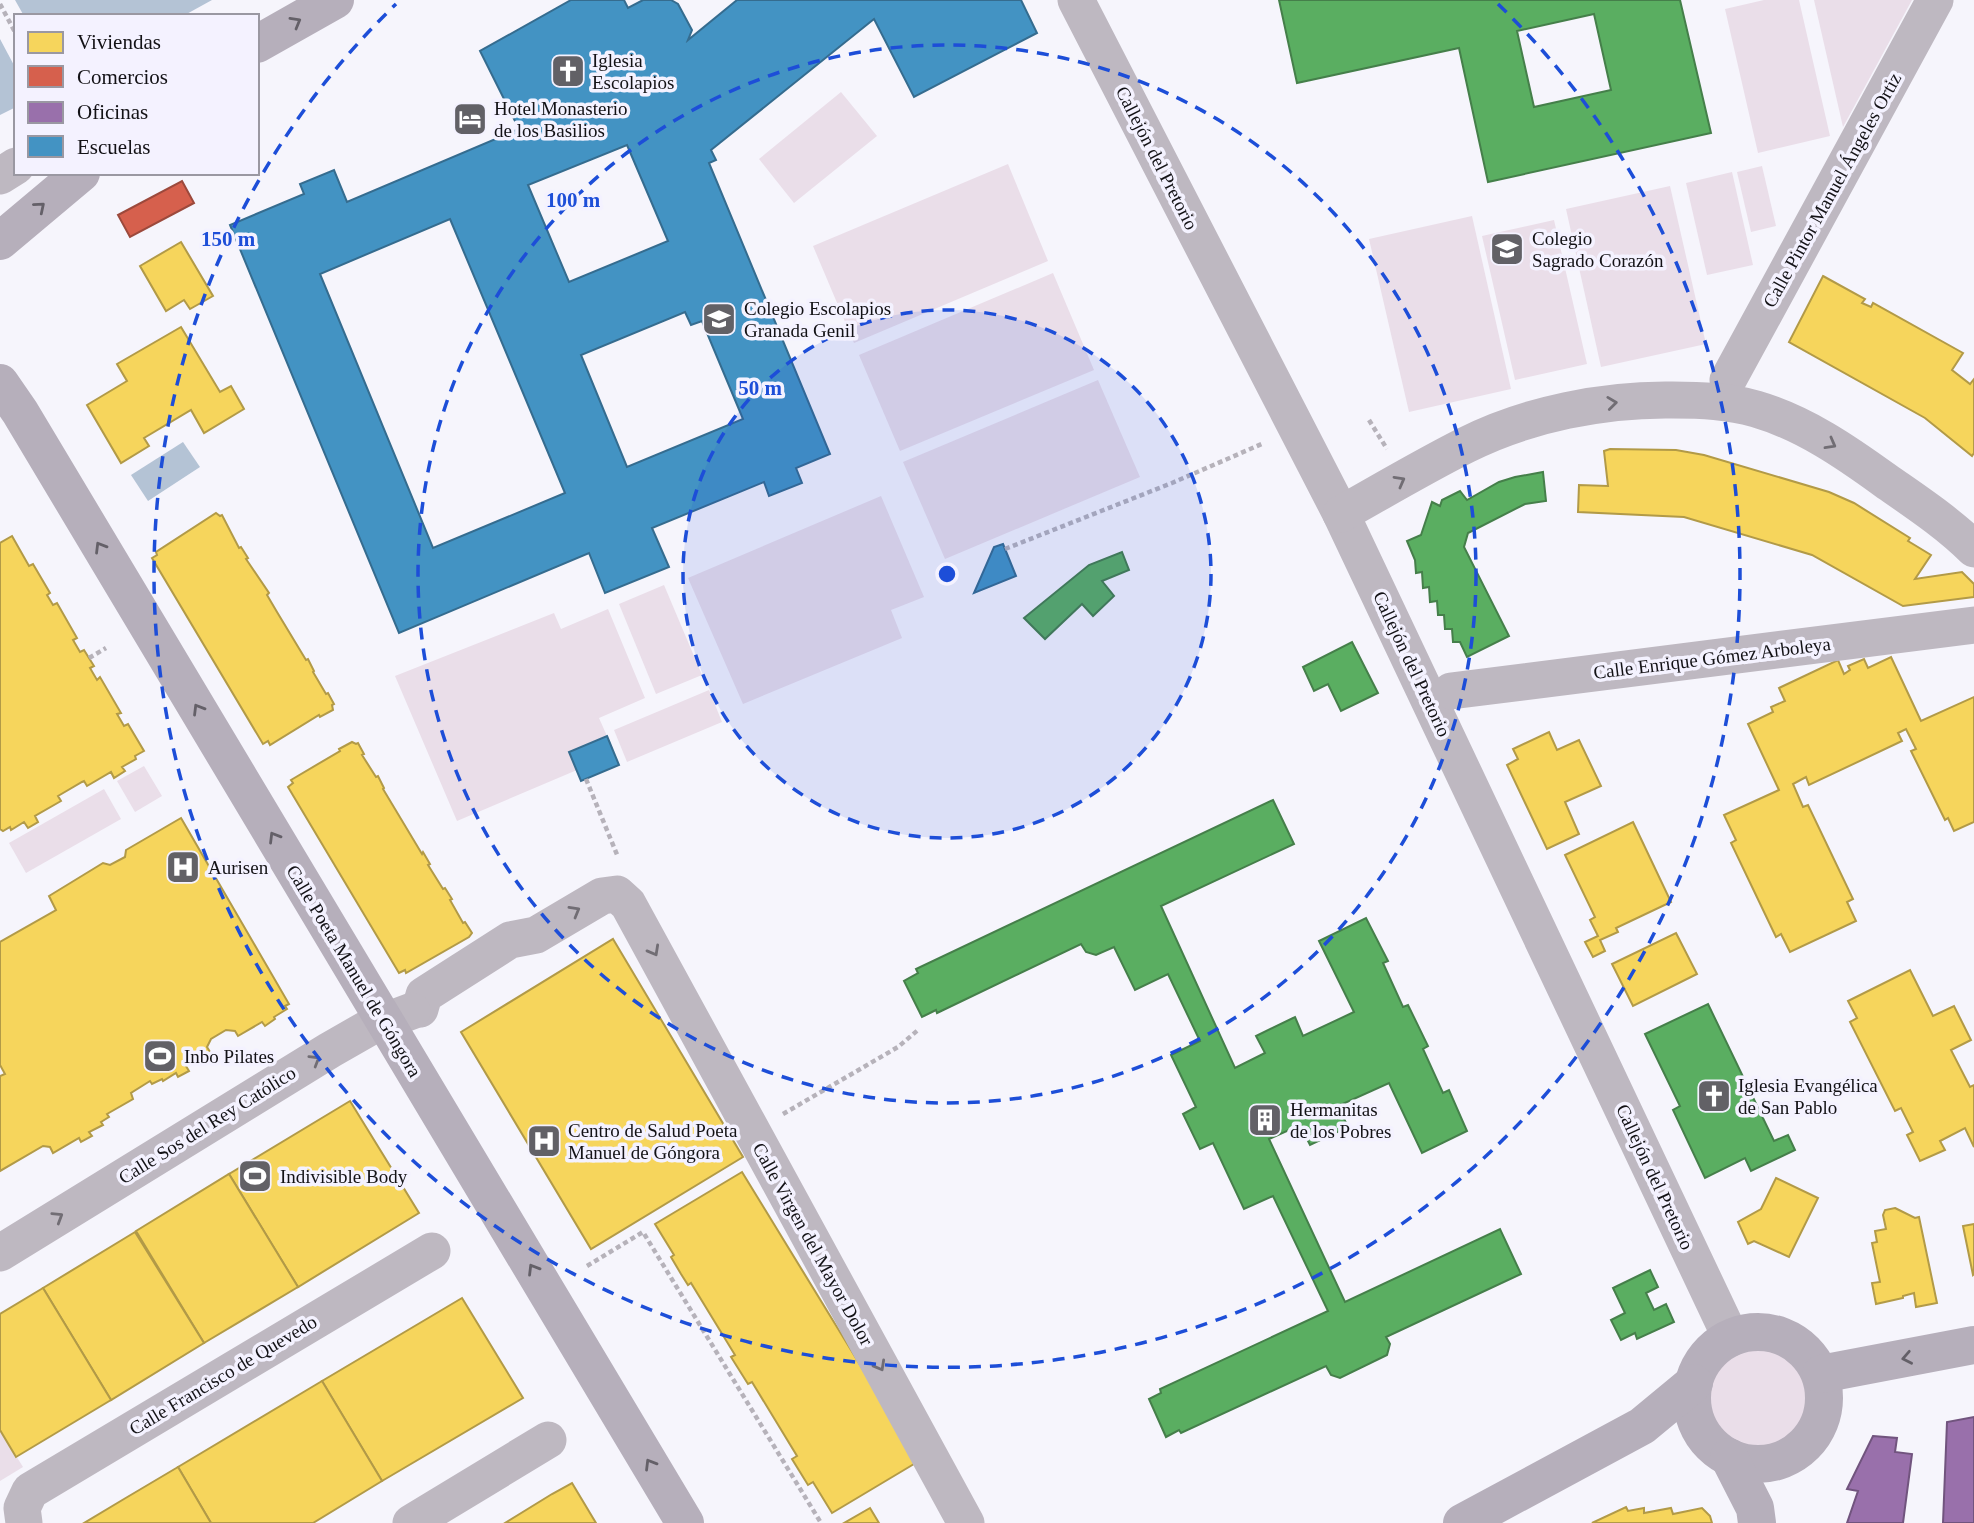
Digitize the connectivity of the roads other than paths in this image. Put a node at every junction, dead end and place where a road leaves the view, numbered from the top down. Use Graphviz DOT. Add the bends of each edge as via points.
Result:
graph roads {
  1 [pos="335,0"];
  2 [pos="1076,0"];
  3 [pos="1935,0"];
  4 [pos="259,43"];
  5 [pos="79,175"];
  6 [pos="0,241"];
  7 [pos="1728,380"];
  8 [pos="0,383"];
  9 [pos="1341,514"];
  10 [pos="1971,541"];
  11 [pos="1974,625"];
  12 [pos="1451,691"];
  13 [pos="617,894"];
  14 [pos="384,1021"];
  15 [pos="432,1251"];
  16 [pos="0,1253"];
  17 [pos="1731,1338"];
  18 [pos="1974,1345"];
  19 [pos="1821,1374"];
  20 [pos="1693,1383"];
  21 [pos="1642,1426"];
  22 [pos="548,1440"];
  23 [pos="1721,1452"];
  24 [pos="1781,1460"];
  25 [pos="23,1515"];
  26 [pos="1756,1515"];
  27 [pos="411,1523"];
  28 [pos="685,1523"];
  29 [pos="966,1523"];
  30 [pos="1462,1523"];
  4 -- 1 [label="main road, one-way"];
  2 -- 9 [label="street, Callejón del Pretorio"];
  3 -- 7 [label="street, Calle Pintor Manuel Ángeles Ortiz"];
  6 -- 5 [label="main road, one-way"];
  14 -- 8 [label="main road, Calle Poeta Manuel de Góngora, one-way"];
  9 -- 10 [label="street, one-way" via="1468,444 1520,424 1578,407 1641,399 1716,400 1796,424 1848,453"];
  9 -- 17 [label="street, Callejón del Pretorio"];
  11 -- 12 [label="street, Calle Enrique Gómez Arboleya"];
  14 -- 13 [label="street, Calle Sos del Rey Católico, one-way" via="420,1009 433,1012 521,956 536,935 602,896"];
  13 -- 29 [label="street, Calle Virgen del Mayor Dolor, one-way" via="628,904"];
  16 -- 14 [label="street, Calle Sos del Rey Católico, one-way"];
  28 -- 14 [label="main road, Calle Poeta Manuel de Góngora, one-way"];
  15 -- 25 [label="street, Calle Francisco de Quevedo" via="30,1491"];
  17 -- 19 [label="main road" via="1765,1332 1785,1338 1802,1348"];
  17 -- 20 [label="main road" via="1715,1347"];
  18 -- 19 [label="main road, one-way"];
  19 -- 24 [label="main road" via="1824,1401 1820,1420 1810,1439"];
  20 -- 21 [label="main road"];
  20 -- 23 [label="main road" via="1692,1405 1700,1431"];
  21 -- 23 [label="main road" via="1685,1447"];
  21 -- 30 [label="main road"];
  22 -- 27 [label="street"];
  23 -- 24 [label="main road" via="1753,1464"];
  23 -- 26 [label="main road"];
  24 -- 26 [label="main road"];
}
